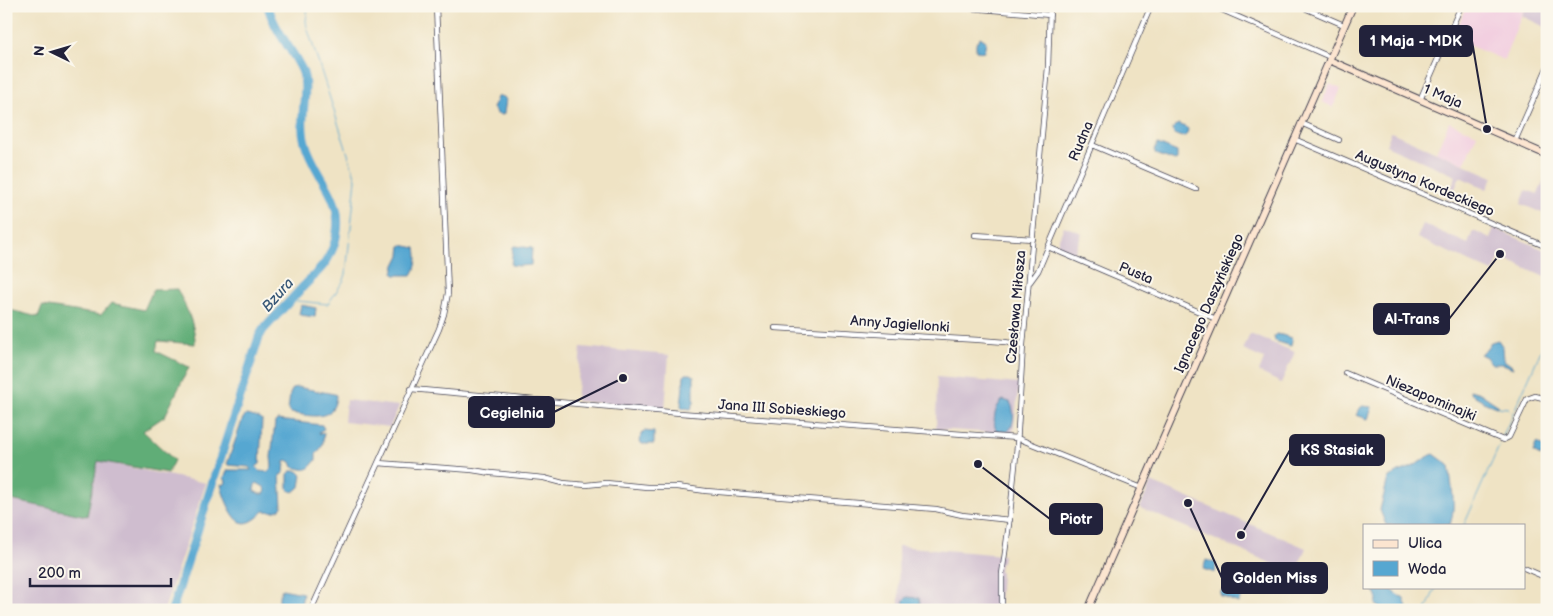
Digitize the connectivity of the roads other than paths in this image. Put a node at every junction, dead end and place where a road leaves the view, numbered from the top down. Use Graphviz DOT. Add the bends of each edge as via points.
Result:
graph roads {
  1 [pos="436,6"];
  2 [pos="947,6"];
  3 [pos="1050,6"];
  4 [pos="1150,6"];
  5 [pos="1213,6"];
  6 [pos="1300,6"];
  7 [pos="1353,6"];
  8 [pos="1461,6"];
  9 [pos="1050,15"];
  10 [pos="1344,26"];
  11 [pos="1330,59"];
  12 [pos="1547,68"];
  13 [pos="1420,100"];
  14 [pos="1300,123"];
  15 [pos="1294,139"];
  16 [pos="1338,140"];
  17 [pos="1515,141"];
  18 [pos="1092,145"];
  19 [pos="1547,155"];
  20 [pos="1196,189"];
  21 [pos="975,235"];
  22 [pos="1033,239"];
  23 [pos="1048,247"];
  24 [pos="1547,247"];
  25 [pos="1029,283"];
  26 [pos="1216,319"];
  27 [pos="775,328"];
  28 [pos="1023,345"];
  29 [pos="1345,373"];
  30 [pos="412,389"];
  31 [pos="1547,399"];
  32 [pos="1017,438"];
  33 [pos="378,463"];
  34 [pos="1142,488"];
  35 [pos="1010,520"];
  36 [pos="1526,569"];
  37 [pos="1547,578"];
  38 [pos="311,610"];
  39 [pos="1002,610"];
  40 [pos="1088,610"];
  1 -- 30 [label="street" via="448,293 439,328"];
  2 -- 9 [label="street"];
  3 -- 9 [label="street, Czesława Miłosza"];
  4 -- 18 [label="street, Rudna"];
  5 -- 11 [label="street"];
  6 -- 10 [label="street"];
  7 -- 10 [label="street, Ignacego Daszyńskiego"];
  8 -- 13 [label="street"];
  9 -- 22 [label="street, Czesława Miłosza"];
  10 -- 11 [label="street, Ignacego Daszyńskiego"];
  11 -- 13 [label="street, 1 Maja"];
  11 -- 14 [label="street, Ignacego Daszyńskiego"];
  12 -- 17 [label="street"];
  13 -- 17 [label="street, 1 Maja"];
  14 -- 15 [label="street, Ignacego Daszyńskiego"];
  14 -- 16 [label="street"];
  15 -- 24 [label="street, Augustyna Kordeckiego"];
  15 -- 26 [label="street, Ignacego Daszyńskiego"];
  17 -- 19 [label="street, 1 Maja"];
  18 -- 20 [label="street"];
  18 -- 23 [label="street, Rudna"];
  21 -- 22 [label="street"];
  22 -- 25 [label="street, Czesława Miłosza"];
  23 -- 25 [label="street, Rudna"];
  23 -- 26 [label="street, Pusta"];
  25 -- 28 [label="street, Czesława Miłosza"];
  26 -- 34 [label="street, Ignacego Daszyńskiego"];
  27 -- 28 [label="street, Anny Jagiellonki"];
  28 -- 32 [label="street, Czesława Miłosza"];
  29 -- 31 [label="street, Niezapominajki" via="1505,440 1527,399 1535,396"];
  30 -- 32 [label="street, Jana III Sobieskiego"];
  30 -- 33 [label="street"];
  32 -- 34 [label="street, Jana III Sobieskiego"];
  32 -- 35 [label="street, Czesława Miłosza"];
  33 -- 35 [label="street" via="472,470 586,485 677,487 936,509 962,516"];
  33 -- 38 [label="street"];
  34 -- 40 [label="street, Ignacego Daszyńskiego"];
  35 -- 39 [label="street, Czesława Miłosza" via="1002,574"];
  36 -- 37 [label="street"];
}
